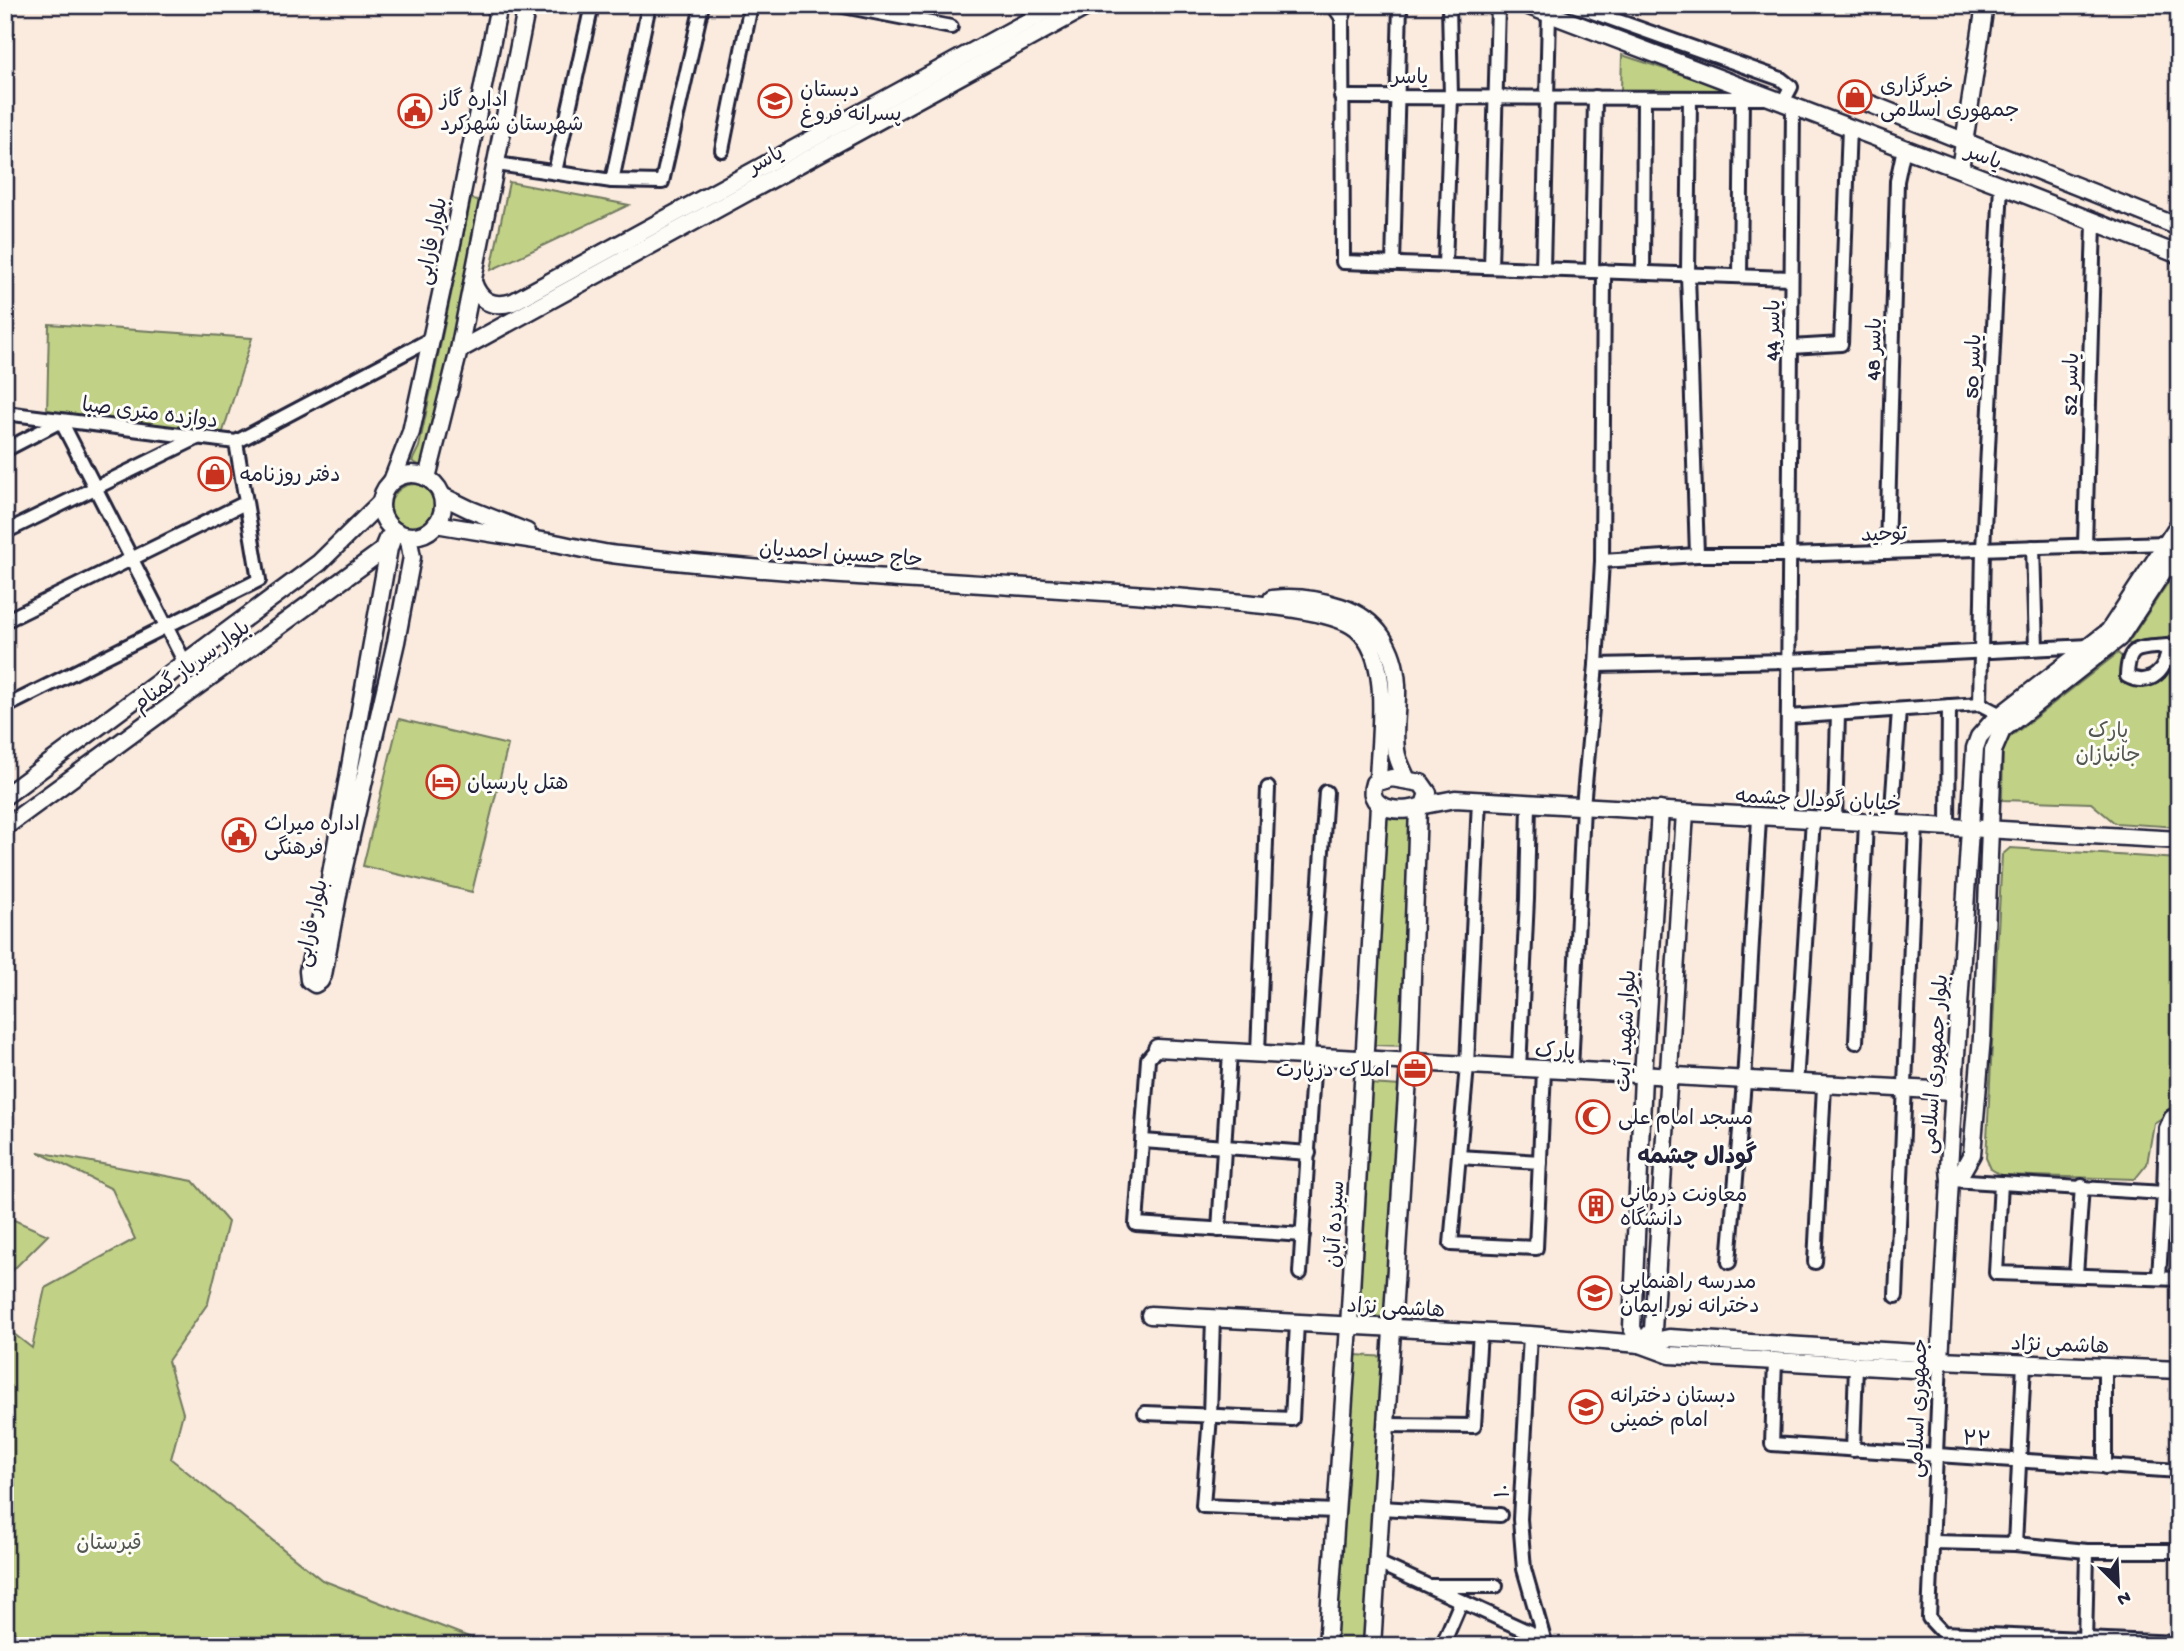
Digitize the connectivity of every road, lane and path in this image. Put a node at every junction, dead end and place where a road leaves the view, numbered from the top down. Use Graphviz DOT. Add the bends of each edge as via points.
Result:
graph roads {
  1 [pos="499,5"];
  2 [pos="527,5"];
  3 [pos="592,5"];
  4 [pos="649,5"];
  5 [pos="702,5"];
  6 [pos="751,5"];
  7 [pos="838,5"];
  8 [pos="917,5"];
  9 [pos="1058,5"];
  10 [pos="1090,5"];
  11 [pos="1400,5"];
  12 [pos="1449,5"];
  13 [pos="1498,5"];
  14 [pos="1526,5"];
  15 [pos="1573,5"];
  16 [pos="1984,5"];
  17 [pos="857,7"];
  18 [pos="1340,9"];
  19 [pos="1549,13"];
  20 [pos="914,20"];
  21 [pos="951,27"];
  22 [pos="1341,97"];
  23 [pos="1396,97"];
  24 [pos="1451,97"];
  25 [pos="1496,97"];
  26 [pos="1547,97"];
  27 [pos="1595,97"];
  28 [pos="1644,98"];
  29 [pos="1690,98"];
  30 [pos="1742,98"];
  31 [pos="1858,99"];
  32 [pos="1783,102"];
  33 [pos="1849,127"];
  34 [pos="1964,140"];
  35 [pos="1904,148"];
  36 [pos="722,150"];
  37 [pos="469,159"];
  38 [pos="497,164"];
  39 [pos="1960,169"];
  40 [pos="555,172"];
  41 [pos="758,178"];
  42 [pos="612,181"];
  43 [pos="2001,185"];
  44 [pos="2094,223"];
  45 [pos="2171,224"];
  46 [pos="2154,245"];
  47 [pos="2179,255"];
  48 [pos="1393,264"];
  49 [pos="1445,265"];
  50 [pos="1491,267"];
  51 [pos="1543,269"];
  52 [pos="1598,271"];
  53 [pos="1643,272"];
  54 [pos="1688,274"];
  55 [pos="1740,276"];
  56 [pos="1791,278"];
  57 [pos="473,282"];
  58 [pos="433,338"];
  59 [pos="1791,346"];
  60 [pos="459,350"];
  61 [pos="5,413"];
  62 [pos="61,421"];
  63 [pos="198,438"];
  64 [pos="236,442"];
  65 [pos="5,450"];
  66 [pos="427,478"];
  67 [pos="392,481"];
  68 [pos="95,488"];
  69 [pos="442,496"];
  70 [pos="381,502"];
  71 [pos="245,503"];
  72 [pos="436,524"];
  73 [pos="2179,524"];
  74 [pos="5,532"];
  75 [pos="399,532"];
  76 [pos="559,544"];
  77 [pos="2173,545"];
  78 [pos="2085,546"];
  79 [pos="2033,547"];
  80 [pos="1983,549"];
  81 [pos="1887,552"];
  82 [pos="1697,555"];
  83 [pos="1788,555"];
  84 [pos="131,557"];
  85 [pos="1602,561"];
  86 [pos="1245,603"];
  87 [pos="5,621"];
  88 [pos="167,626"];
  89 [pos="375,638"];
  90 [pos="396,642"];
  91 [pos="2113,644"];
  92 [pos="2091,646"];
  93 [pos="2036,648"];
  94 [pos="1981,651"];
  95 [pos="2131,654"];
  96 [pos="1789,661"];
  97 [pos="185,663"];
  98 [pos="1596,665"];
  99 [pos="1980,704"];
  100 [pos="1949,706"];
  101 [pos="5,707"];
  102 [pos="1899,710"];
  103 [pos="1838,714"];
  104 [pos="2001,715"];
  105 [pos="1788,717"];
  106 [pos="1408,780"];
  107 [pos="1378,781"];
  108 [pos="1425,787"];
  109 [pos="1268,788"];
  110 [pos="1326,792"];
  111 [pos="5,796"];
  112 [pos="1455,799"];
  113 [pos="1479,800"];
  114 [pos="1529,803"];
  115 [pos="1379,805"];
  116 [pos="1421,806"];
  117 [pos="1583,806"];
  118 [pos="1660,810"];
  119 [pos="1685,812"];
  120 [pos="1787,817"];
  121 [pos="1759,818"];
  122 [pos="1812,819"];
  123 [pos="1835,820"];
  124 [pos="1866,822"];
  125 [pos="1891,824"];
  126 [pos="1916,825"];
  127 [pos="5,827"];
  128 [pos="1948,827"];
  129 [pos="1971,828"];
  130 [pos="1990,830"];
  131 [pos="2179,840"];
  132 [pos="335,882"];
  133 [pos="1856,1042"];
  134 [pos="1157,1048"];
  135 [pos="1230,1052"];
  136 [pos="1258,1054"];
  137 [pos="1311,1056"];
  138 [pos="1364,1060"];
  139 [pos="1409,1062"];
  140 [pos="1467,1066"];
  141 [pos="1519,1069"];
  142 [pos="1544,1070"];
  143 [pos="1571,1071"];
  144 [pos="1643,1076"];
  145 [pos="1668,1077"];
  146 [pos="1744,1082"];
  147 [pos="1796,1084"];
  148 [pos="1824,1086"];
  149 [pos="1905,1090"];
  150 [pos="1952,1091"];
  151 [pos="2179,1113"];
  152 [pos="1143,1141"];
  153 [pos="1223,1147"];
  154 [pos="1309,1153"];
  155 [pos="1459,1157"];
  156 [pos="1539,1162"];
  157 [pos="1950,1180"];
  158 [pos="2001,1183"];
  159 [pos="2082,1186"];
  160 [pos="2164,1193"];
  161 [pos="1219,1230"];
  162 [pos="1303,1235"];
  163 [pos="1729,1262"];
  164 [pos="1815,1262"];
  165 [pos="1300,1273"];
  166 [pos="2077,1275"];
  167 [pos="2159,1278"];
  168 [pos="2179,1279"];
  169 [pos="1896,1296"];
  170 [pos="1150,1315"];
  171 [pos="1213,1318"];
  172 [pos="1297,1323"];
  173 [pos="1349,1326"];
  174 [pos="1393,1328"];
  175 [pos="1480,1332"];
  176 [pos="1530,1335"];
  177 [pos="1640,1344"];
  178 [pos="1940,1360"];
  179 [pos="1775,1361"];
  180 [pos="2024,1364"];
  181 [pos="1856,1366"];
  182 [pos="2105,1367"];
  183 [pos="2179,1370"];
  184 [pos="1145,1413"];
  185 [pos="1210,1416"];
  186 [pos="1386,1425"];
  187 [pos="1853,1450"];
  188 [pos="1937,1455"];
  189 [pos="2019,1460"];
  190 [pos="2105,1467"];
  191 [pos="2179,1471"];
  192 [pos="1381,1508"];
  193 [pos="1336,1511"];
  194 [pos="1500,1516"];
  195 [pos="1933,1542"];
  196 [pos="2015,1544"];
  197 [pos="2087,1551"];
  198 [pos="2179,1551"];
  199 [pos="1378,1563"];
  200 [pos="1427,1586"];
  201 [pos="1496,1586"];
  202 [pos="1461,1602"];
  203 [pos="2085,1642"];
  204 [pos="1544,1643"];
  205 [pos="2179,1643"];
  206 [pos="1327,1646"];
  207 [pos="1372,1646"];
  208 [pos="1442,1646"];
  1 -- 37 [label="main road, بلوار فارابی"];
  2 -- 38 [label="main road"];
  3 -- 40 [label="street"];
  4 -- 42 [label="street"];
  5 -- 42 [label="street" via="662,182"];
  6 -- 36 [label="street"];
  7 -- 17 [label="street"];
  8 -- 20 [label="street"];
  9 -- 41 [label="main road, یاسر"];
  10 -- 41 [label="main road, یاسر"];
  11 -- 23 [label="street"];
  12 -- 24 [label="street"];
  13 -- 25 [label="street"];
  14 -- 19 [label="main road, یاسر"];
  15 -- 32 [label="street, یاسر 44" via="1781,79 1791,87"];
  16 -- 34 [label="main road"];
  17 -- 20 [label="street"];
  18 -- 22 [label="street"];
  19 -- 26 [label="street"];
  19 -- 32 [label="main road, یاسر"];
  20 -- 21 [label="street"];
  22 -- 23 [label="street, یاسر"];
  22 -- 48 [label="street" via="1343,262"];
  23 -- 24 [label="street, یاسر"];
  23 -- 48 [label="street"];
  24 -- 25 [label="street, یاسر"];
  24 -- 49 [label="street"];
  25 -- 26 [label="street, یاسر"];
  25 -- 50 [label="street"];
  26 -- 27 [label="street, یاسر"];
  26 -- 51 [label="street"];
  27 -- 28 [label="street, یاسر"];
  27 -- 52 [label="street"];
  28 -- 29 [label="street, یاسر"];
  28 -- 53 [label="street"];
  29 -- 30 [label="street, یاسر"];
  29 -- 54 [label="street"];
  30 -- 32 [label="street, یاسر"];
  30 -- 55 [label="street"];
  31 -- 34 [label="main road, یاسر"];
  32 -- 33 [label="main road, یاسر"];
  32 -- 56 [label="street, یاسر 44"];
  33 -- 35 [label="main road, یاسر"];
  33 -- 59 [label="street" via="1841,344"];
  34 -- 39 [label="main road"];
  34 -- 45 [label="main road, یاسر"];
  35 -- 39 [label="main road, یاسر"];
  35 -- 81 [label="street, یاسر 48" via="1897,181"];
  37 -- 38 [label="main road"];
  37 -- 58 [label="main road, بلوار فارابی"];
  38 -- 40 [label="street"];
  38 -- 57 [label="main road"];
  39 -- 43 [label="main road, یاسر"];
  40 -- 42 [label="street"];
  41 -- 57 [label="main road, یاسر" via="513,303 500,306 487,301 478,295"];
  41 -- 60 [label="main road, یاسر"];
  43 -- 44 [label="main road, یاسر"];
  43 -- 80 [label="street, یاسر 50"];
  44 -- 46 [label="main road, یاسر"];
  44 -- 78 [label="street, یاسر 52"];
  45 -- 46 [label="main road"];
  46 -- 47 [label="main road, یاسر"];
  48 -- 49 [label="street"];
  49 -- 50 [label="street"];
  50 -- 51 [label="street"];
  51 -- 52 [label="street"];
  52 -- 53 [label="street"];
  52 -- 85 [label="street"];
  53 -- 54 [label="street"];
  54 -- 55 [label="street"];
  54 -- 82 [label="street"];
  55 -- 56 [label="street"];
  56 -- 59 [label="street, یاسر 44"];
  57 -- 60 [label="main road"];
  58 -- 64 [label="street, دوازده متری صبا"];
  58 -- 67 [label="main road, بلوار فارابی" via="411,432"];
  59 -- 83 [label="street, یاسر 44"];
  60 -- 66 [label="main road"];
  61 -- 62 [label="street, دوازده متری صبا"];
  62 -- 63 [label="street, دوازده متری صبا"];
  62 -- 65 [label="street"];
  62 -- 68 [label="street"];
  63 -- 64 [label="street, دوازده متری صبا"];
  63 -- 68 [label="street"];
  64 -- 71 [label="street"];
  66 -- 67 [label="main road" via="411,474"];
  66 -- 69 [label="main road"];
  67 -- 70 [label="main road"];
  68 -- 74 [label="street"];
  68 -- 84 [label="street"];
  69 -- 72 [label="main road"];
  69 -- 76 [label="main road"];
  70 -- 75 [label="main road" via="383,517"];
  70 -- 97 [label="main road, بلوار سرباز گمنام" via="318,563"];
  71 -- 84 [label="street"];
  71 -- 88 [label="street" via="259,580"];
  72 -- 75 [label="main road" via="424,534"];
  72 -- 76 [label="main road, حاج حسین احمدیان"];
  73 -- 77 [label="main road, بلوار جمهوری اسلامی"];
  75 -- 89 [label="main road, بلوار فارابی" via="390,548"];
  75 -- 90 [label="main road, بلوار فارابی" via="412,557"];
  75 -- 127 [label="main road, بلوار سرباز گمنام" via="382,551"];
  76 -- 86 [label="main road, حاج حسین احمدیان" via="616,555 760,570"];
  77 -- 78 [label="street, توحید"];
  77 -- 91 [label="main road, بلوار جمهوری اسلامی"];
  77 -- 92 [label="main road, بلوار جمهوری اسلامی" via="2109,631"];
  78 -- 79 [label="street, توحید"];
  79 -- 80 [label="street, توحید"];
  79 -- 93 [label="street"];
  80 -- 81 [label="street, توحید"];
  80 -- 94 [label="street, یاسر 50"];
  81 -- 83 [label="street, توحید"];
  82 -- 83 [label="street, توحید"];
  82 -- 85 [label="street, توحید"];
  83 -- 96 [label="street, یاسر 44"];
  84 -- 87 [label="street"];
  84 -- 88 [label="street"];
  85 -- 98 [label="street"];
  86 -- 106 [label="main road, حاج حسین احمدیان" via="1310,599 1353,611 1377,629 1395,668 1396,752"];
  86 -- 107 [label="main road, حاج حسین احمدیان" via="1342,619 1367,639 1381,679"];
  88 -- 97 [label="street"];
  88 -- 101 [label="street"];
  89 -- 90 [label="main road"];
  89 -- 132 [label="main road, بلوار فارابی"];
  90 -- 132 [label="main road, بلوار فارابی"];
  91 -- 95 [label="street"];
  91 -- 130 [label="main road, بلوار جمهوری اسلامی" via="2002,730 1993,751"];
  92 -- 93 [label="street"];
  92 -- 104 [label="main road, بلوار جمهوری اسلامی"];
  93 -- 94 [label="street"];
  94 -- 96 [label="street"];
  94 -- 99 [label="street, یاسر 50"];
  96 -- 98 [label="street"];
  96 -- 105 [label="street, یاسر 44"];
  97 -- 111 [label="main road, بلوار سرباز گمنام"];
  98 -- 117 [label="street"];
  99 -- 100 [label="street"];
  99 -- 104 [label="street"];
  100 -- 102 [label="street"];
  100 -- 128 [label="street"];
  102 -- 103 [label="street"];
  102 -- 125 [label="street"];
  103 -- 105 [label="street"];
  103 -- 123 [label="street"];
  104 -- 129 [label="main road, بلوار جمهوری اسلامی" via="1985,728 1975,748"];
  105 -- 120 [label="street, یاسر 44"];
  106 -- 107 [label="main road"];
  106 -- 108 [label="main road"];
  107 -- 115 [label="main road, حاج حسین احمدیان" via="1371,794"];
  108 -- 112 [label="main road"];
  108 -- 116 [label="main road" via="1428,793"];
  109 -- 136 [label="street"];
  110 -- 137 [label="street"];
  112 -- 113 [label="main road, خیابان گودال چشمه"];
  112 -- 116 [label="main road"];
  113 -- 114 [label="main road, خیابان گودال چشمه"];
  113 -- 140 [label="street"];
  114 -- 117 [label="main road, خیابان گودال چشمه"];
  114 -- 141 [label="street"];
  115 -- 116 [label="main road"];
  115 -- 138 [label="main road, سیزده آبان"];
  116 -- 139 [label="main road"];
  117 -- 118 [label="main road, خیابان گودال چشمه"];
  117 -- 143 [label="street"];
  118 -- 119 [label="main road, خیابان گودال چشمه"];
  118 -- 144 [label="main road, بلوار شهید آیت"];
  119 -- 121 [label="main road, خیابان گودال چشمه"];
  119 -- 145 [label="main road"];
  120 -- 121 [label="main road, خیابان گودال چشمه"];
  120 -- 122 [label="main road, خیابان گودال چشمه"];
  121 -- 146 [label="street"];
  122 -- 123 [label="main road, خیابان گودال چشمه"];
  122 -- 147 [label="street"];
  123 -- 124 [label="main road, خیابان گودال چشمه"];
  124 -- 125 [label="main road, خیابان گودال چشمه"];
  124 -- 133 [label="street"];
  125 -- 126 [label="main road, خیابان گودال چشمه"];
  126 -- 128 [label="main road, خیابان گودال چشمه"];
  126 -- 149 [label="street"];
  128 -- 129 [label="main road, خیابان گودال چشمه"];
  129 -- 130 [label="main road, خیابان گودال چشمه"];
  129 -- 150 [label="main road, بلوار جمهوری اسلامی"];
  130 -- 131 [label="main road, خیابان گودال چشمه"];
  130 -- 157 [label="main road, بلوار جمهوری اسلامی" via="1972,1154 1960,1175"];
  132 -- 132 [label="main road, بلوار فارابی" via="308,971 314,984 323,975"];
  134 -- 135 [label="main road, پارک"];
  134 -- 152 [label="street" via="1148,1059"];
  135 -- 136 [label="main road, پارک"];
  135 -- 153 [label="street"];
  136 -- 137 [label="main road, پارک"];
  137 -- 138 [label="main road, پارک"];
  137 -- 154 [label="street"];
  138 -- 139 [label="main road, پارک"];
  138 -- 173 [label="main road, سیزده آبان"];
  139 -- 140 [label="main road, پارک"];
  139 -- 174 [label="main road"];
  140 -- 141 [label="main road, پارک"];
  140 -- 155 [label="street"];
  141 -- 142 [label="main road, پارک"];
  142 -- 143 [label="main road, پارک"];
  142 -- 156 [label="street"];
  143 -- 144 [label="main road, پارک"];
  144 -- 145 [label="main road, پارک"];
  144 -- 177 [label="main road, بلوار شهید آیت" via="1632,1328"];
  145 -- 146 [label="main road, پارک"];
  145 -- 177 [label="main road" via="1653,1330"];
  146 -- 147 [label="main road, پارک"];
  146 -- 163 [label="street"];
  147 -- 148 [label="main road, پارک"];
  148 -- 149 [label="main road, پارک"];
  148 -- 164 [label="street"];
  149 -- 150 [label="main road, پارک"];
  149 -- 169 [label="street"];
  150 -- 157 [label="main road, بلوار جمهوری اسلامی"];
  151 -- 160 [label="street" via="2166,1128"];
  152 -- 153 [label="street"];
  152 -- 161 [label="street" via="1136,1224"];
  153 -- 154 [label="street"];
  153 -- 161 [label="street"];
  154 -- 162 [label="street"];
  155 -- 156 [label="street"];
  155 -- 156 [label="street" via="1451,1244 1536,1248"];
  157 -- 158 [label="street"];
  157 -- 178 [label="main road, جمهوری اسلامی"];
  158 -- 159 [label="street"];
  158 -- 166 [label="street" via="1996,1273"];
  159 -- 160 [label="street"];
  159 -- 166 [label="street"];
  160 -- 167 [label="street"];
  161 -- 162 [label="street"];
  162 -- 165 [label="street"];
  166 -- 167 [label="street"];
  167 -- 168 [label="street"];
  170 -- 171 [label="main road, هاشمی نژاد"];
  171 -- 172 [label="main road, هاشمی نژاد"];
  171 -- 185 [label="street"];
  172 -- 173 [label="main road, هاشمی نژاد"];
  172 -- 185 [label="street" via="1292,1419"];
  173 -- 174 [label="main road, هاشمی نژاد"];
  173 -- 193 [label="main road, سیزده آبان"];
  174 -- 175 [label="main road, هاشمی نژاد"];
  174 -- 186 [label="main road"];
  175 -- 176 [label="main road, هاشمی نژاد"];
  175 -- 186 [label="street" via="1474,1426"];
  176 -- 177 [label="main road, هاشمی نژاد"];
  176 -- 204 [label="street, ۱۰" via="1520,1518 1524,1569"];
  177 -- 178 [label="main road, هاشمی نژاد" via="1669,1338 1916,1353"];
  177 -- 179 [label="main road, هاشمی نژاد" via="1670,1355"];
  178 -- 180 [label="main road, هاشمی نژاد"];
  178 -- 181 [label="main road, هاشمی نژاد" via="1914,1369"];
  178 -- 188 [label="street, جمهوری اسلامی"];
  179 -- 181 [label="main road, هاشمی نژاد"];
  179 -- 187 [label="street, ۲۲" via="1772,1444"];
  180 -- 182 [label="main road, هاشمی نژاد"];
  180 -- 189 [label="street"];
  181 -- 187 [label="street"];
  182 -- 183 [label="main road, هاشمی نژاد"];
  182 -- 190 [label="street"];
  184 -- 185 [label="street"];
  185 -- 193 [label="street" via="1203,1506"];
  186 -- 192 [label="main road"];
  187 -- 188 [label="street, ۲۲"];
  188 -- 189 [label="street, ۲۲"];
  188 -- 195 [label="street, جمهوری اسلامی"];
  189 -- 190 [label="street, ۲۲"];
  189 -- 196 [label="street"];
  190 -- 191 [label="street, ۲۲"];
  192 -- 194 [label="street, ۱۰"];
  192 -- 199 [label="main road"];
  193 -- 206 [label="main road, سیزده آبان"];
  195 -- 196 [label="street"];
  195 -- 203 [label="street, جمهوری اسلامی" via="1929,1618 1943,1633"];
  196 -- 197 [label="street"];
  197 -- 198 [label="street"];
  197 -- 203 [label="street"];
  199 -- 200 [label="street"];
  199 -- 207 [label="main road"];
  200 -- 201 [label="street"];
  200 -- 202 [label="street"];
  202 -- 204 [label="street"];
  202 -- 208 [label="street"];
  203 -- 205 [label="street"];
}
